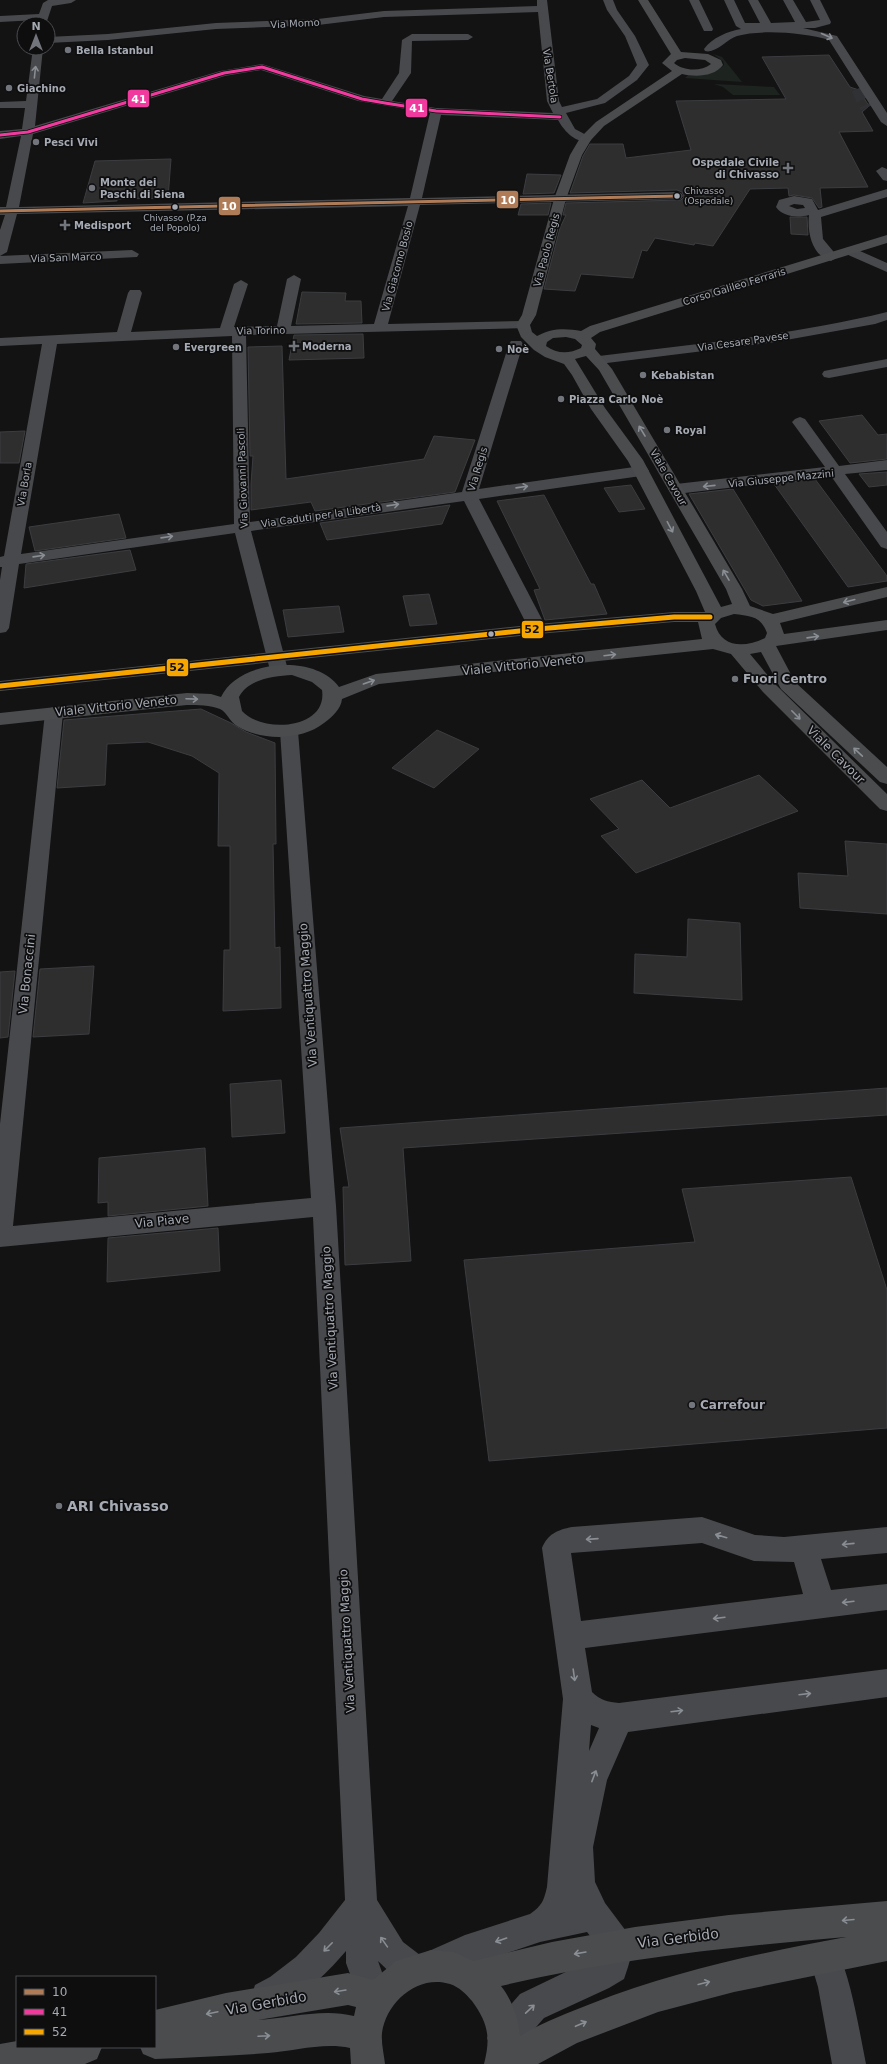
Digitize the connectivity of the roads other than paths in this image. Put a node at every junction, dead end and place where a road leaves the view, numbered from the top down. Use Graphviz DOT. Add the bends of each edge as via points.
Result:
graph roads {
  1 [pos="71,0"];
  2 [pos="608,0"];
  3 [pos="643,0"];
  4 [pos="694,0"];
  5 [pos="729,0"];
  6 [pos="753,0"];
  7 [pos="788,0"];
  8 [pos="814,0"];
  9 [pos="542,4"];
  10 [pos="43,16"];
  11 [pos="0,18"];
  12 [pos="16,19"];
  13 [pos="802,25"];
  14 [pos="767,26"];
  15 [pos="708,29"];
  16 [pos="468,38"];
  17 [pos="56,40"];
  18 [pos="709,49"];
  19 [pos="37,56"];
  20 [pos="678,56"];
  21 [pos="681,70"];
  22 [pos="385,103"];
  23 [pos="32,104"];
  24 [pos="0,105"];
  25 [pos="866,108"];
  26 [pos="436,111"];
  27 [pos="559,114"];
  28 [pos="887,122"];
  29 [pos="887,126"];
  30 [pos="28,132"];
  31 [pos="0,135"];
  32 [pos="586,138"];
  33 [pos="887,188"];
  34 [pos="887,193"];
  35 [pos="677,196"];
  36 [pos="560,199"];
  37 [pos="415,202"];
  38 [pos="812,206"];
  39 [pos="6,211"];
  40 [pos="799,213"];
  41 [pos="887,239"];
  42 [pos="817,243"];
  43 [pos="851,251"];
  44 [pos="0,252"];
  45 [pos="132,254"];
  46 [pos="831,257"];
  47 [pos="0,260"];
  48 [pos="887,268"];
  49 [pos="294,279"];
  50 [pos="241,284"];
  51 [pos="135,293"];
  52 [pos="887,316"];
  53 [pos="526,320"];
  54 [pos="380,328"];
  55 [pos="283,330"];
  56 [pos="232,331"];
  57 [pos="566,333"];
  58 [pos="123,337"];
  59 [pos="50,340"];
  60 [pos="0,342"];
  61 [pos="516,344"];
  62 [pos="538,344"];
  63 [pos="585,344"];
  64 [pos="560,356"];
  65 [pos="599,360"];
  66 [pos="887,363"];
  67 [pos="829,374"];
  68 [pos="800,422"];
  69 [pos="887,465"];
  70 [pos="641,471"];
  71 [pos="835,472"];
  72 [pos="676,489"];
  73 [pos="469,495"];
  74 [pos="242,526"];
  75 [pos="887,544"];
  76 [pos="5,561"];
  77 [pos="887,592"];
  78 [pos="743,610"];
  79 [pos="712,616"];
  80 [pos="770,620"];
  81 [pos="887,625"];
  82 [pos="0,628"];
  83 [pos="538,629"];
  84 [pos="716,643"];
  85 [pos="770,643"];
  86 [pos="737,650"];
  87 [pos="280,667"];
  88 [pos="0,686"];
  89 [pos="333,696"];
  90 [pos="231,706"];
  91 [pos="54,713"];
  92 [pos="0,719"];
  93 [pos="289,731"];
  94 [pos="887,778"];
  95 [pos="887,805"];
  96 [pos="324,1206"];
  97 [pos="0,1236"];
  98 [pos="887,1540"];
  99 [pos="804,1549"];
  100 [pos="887,1597"];
  101 [pos="821,1605"];
  102 [pos="569,1636"];
  103 [pos="887,1683"];
  104 [pos="578,1699"];
  105 [pos="619,1718"];
  106 [pos="361,1905"];
  107 [pos="594,1914"];
  108 [pos="887,1917"];
  109 [pos="538,1927"];
  110 [pos="887,1945"];
  111 [pos="618,1946"];
  112 [pos="825,1957"];
  113 [pos="422,1967"];
  114 [pos="472,1977"];
  115 [pos="376,2000"];
  116 [pos="251,2005"];
  117 [pos="156,2027"];
  118 [pos="156,2042"];
  119 [pos="79,2048"];
  120 [pos="366,2049"];
  121 [pos="505,2055"];
  122 [pos="0,2061"];
  123 [pos="849,2064"];
  1 -- 10 [label="street" via="48,3"];
  2 -- 27 [label="street" via="630,36 643,65 633,78 601,101"];
  3 -- 20 [label="main road"];
  4 -- 15 [label="street"];
  5 -- 14 [label="street" via="741,26"];
  6 -- 14 [label="street"];
  7 -- 13 [label="street"];
  8 -- 13 [label="street" via="826,22"];
  9 -- 17 [label="street, Via Momo"];
  9 -- 27 [label="street, Via Bertola" via="553,101"];
  11 -- 12 [label="street"];
  13 -- 14 [label="street"];
  16 -- 22 [label="street" via="412,37 407,40 405,73"];
  18 -- 28 [label="street, one-way" via="735,34 799,31 820,33 833,38 860,87"];
  23 -- 19 [label="street, one-way"];
  20 -- 21 [label="main road" via="673,57 668,63"];
  20 -- 21 [label="main road" via="693,54 717,62 710,70"];
  21 -- 32 [label="main road, Via Paolo Regis" via="600,124"];
  22 -- 26 [label="street"];
  22 -- 30 [label="street" via="362,99 262,67 224,73"];
  23 -- 24 [label="street"];
  23 -- 30 [label="street"];
  25 -- 29 [label="street"];
  26 -- 27 [label="street"];
  26 -- 37 [label="street, Via Giacomo Bosio"];
  27 -- 32 [label="street, Via Bertola" via="570,131"];
  30 -- 31 [label="street"];
  30 -- 39 [label="street" via="18,179"];
  32 -- 36 [label="main road, Via Paolo Regis" via="576,155"];
  33 -- 38 [label="street" via="860,197"];
  34 -- 42 [label="street" via="814,215"];
  35 -- 36 [label="street"];
  36 -- 37 [label="street"];
  36 -- 53 [label="main road, Via Paolo Regis"];
  37 -- 39 [label="street"];
  37 -- 54 [label="street, Via Giacomo Bosio"];
  38 -- 40 [label="street" via="810,210"];
  38 -- 40 [label="street" via="799,200 789,200 782,205 788,211"];
  39 -- 44 [label="street"];
  40 -- 42 [label="street" via="804,235"];
  41 -- 43 [label="main road, Corso Galileo Ferraris"];
  42 -- 46 [label="street"];
  43 -- 46 [label="main road, Corso Galileo Ferraris"];
  43 -- 48 [label="street"];
  45 -- 47 [label="street, Via San Marco"];
  46 -- 63 [label="main road, Corso Galileo Ferraris" via="595,329 587,333"];
  49 -- 55 [label="street"];
  50 -- 56 [label="street, Via Giovanni Pascoli"];
  51 -- 58 [label="street"];
  52 -- 65 [label="street, Via Cesare Pavese" via="775,338"];
  53 -- 54 [label="street, Via Torino"];
  53 -- 57 [label="main road"];
  53 -- 62 [label="main road" via="526,334"];
  54 -- 55 [label="street, Via Torino"];
  55 -- 56 [label="street, Via Torino"];
  56 -- 58 [label="street, Via Torino"];
  56 -- 74 [label="street, Via Giovanni Pascoli"];
  57 -- 62 [label="main road" via="550,334"];
  57 -- 63 [label="main road"];
  58 -- 59 [label="street, Via Torino"];
  59 -- 60 [label="street, Via Torino"];
  59 -- 76 [label="street, Via Borla"];
  61 -- 73 [label="street, Via Regis"];
  62 -- 64 [label="main road" via="547,353"];
  63 -- 64 [label="main road, Corso Galileo Ferraris" via="576,355"];
  63 -- 65 [label="main road, Viale Cavour"];
  64 -- 70 [label="main road, Viale Cavour" via="569,361 579,375 598,409"];
  72 -- 65 [label="main road, Viale Cavour, one-way"];
  66 -- 67 [label="street"];
  68 -- 71 [label="street"];
  69 -- 71 [label="street, Via Giuseppe Mazzini"];
  73 -- 70 [label="street, Via Caduti per la Libertà, one-way"];
  70 -- 79 [label="main road, Viale Cavour, one-way" via="705,591"];
  71 -- 72 [label="street, Via Giuseppe Mazzini, one-way"];
  71 -- 75 [label="street"];
  78 -- 72 [label="main road, Viale Cavour, one-way" via="734,589"];
  74 -- 73 [label="street, Via Caduti per la Libertà, one-way"];
  73 -- 83 [label="street, Via Regis"];
  76 -- 74 [label="street, Via Caduti per la Libertà, one-way"];
  74 -- 87 [label="street, Via Giovanni Pascoli"];
  76 -- 82 [label="street, Via Borla"];
  77 -- 80 [label="main road, one-way"];
  78 -- 79 [label="main road" via="733,609"];
  78 -- 80 [label="main road"];
  79 -- 83 [label="main road"];
  79 -- 84 [label="main road" via="706,623 705,630"];
  80 -- 85 [label="main road" via="777,633"];
  85 -- 81 [label="main road, one-way"];
  83 -- 87 [label="main road" via="311,653"];
  84 -- 86 [label="main road"];
  89 -- 84 [label="main road, Viale Vittorio Veneto, one-way" via="376,679"];
  85 -- 86 [label="main road" via="748,650"];
  94 -- 85 [label="main road, Viale Cavour, one-way" via="787,685"];
  86 -- 95 [label="main road, Viale Cavour, one-way" via="769,688"];
  87 -- 88 [label="main road" via="224,663"];
  87 -- 89 [label="main road" via="320,678 331,688"];
  87 -- 90 [label="main road" via="259,673 240,684 234,691"];
  89 -- 93 [label="main road" via="327,714 317,722"];
  91 -- 90 [label="main road, Viale Vittorio Veneto, one-way" via="187,699 211,700"];
  90 -- 93 [label="main road" via="235,716 257,729"];
  91 -- 92 [label="main road, Viale Vittorio Veneto"];
  91 -- 97 [label="street, Via Bonaccini"];
  93 -- 96 [label="street, Via Ventiquattro Maggio"];
  96 -- 97 [label="street, Via Piave"];
  96 -- 106 [label="street, Via Ventiquattro Maggio"];
  98 -- 99 [label="street, one-way"];
  99 -- 101 [label="street"];
  99 -- 102 [label="street, one-way" via="754,1548 702,1530 563,1542 556,1548"];
  100 -- 101 [label="street, one-way"];
  101 -- 102 [label="street, one-way"];
  102 -- 104 [label="street, one-way"];
  105 -- 103 [label="street, one-way"];
  104 -- 105 [label="street" via="586,1708 602,1716"];
  104 -- 109 [label="street" via="563,1887 557,1910 551,1919"];
  107 -- 105 [label="street, one-way" via="579,1884 577,1847 592,1779"];
  113 -- 106 [label="street, Via Ventiquattro Maggio, one-way" via="392,1953"];
  106 -- 115 [label="street, Via Ventiquattro Maggio" via="362,1963"];
  106 -- 116 [label="street, one-way" via="333,1943 291,1984"];
  107 -- 109 [label="street"];
  107 -- 111 [label="street"];
  108 -- 111 [label="main road, Via Gerbido, one-way" via="729,1931"];
  109 -- 113 [label="street, one-way" via="465,1950"];
  110 -- 112 [label="main road"];
  111 -- 114 [label="main road, Via Gerbido, one-way"];
  121 -- 111 [label="street, one-way" via="532,2006 612,1967"];
  121 -- 112 [label="main road, one-way" via="518,2057 558,2034 610,2012 678,1990 745,1972"];
  112 -- 123 [label="street" via="834,1987"];
  113 -- 114 [label="main road" via="453,1968"];
  113 -- 115 [label="main road" via="392,1981"];
  114 -- 121 [label="main road" via="489,1993 500,2014"];
  115 -- 116 [label="main road, Via Gerbido, one-way" via="363,1992 348,1989"];
  115 -- 120 [label="main road" via="368,2017"];
  116 -- 117 [label="main road, Via Gerbido, one-way"];
  118 -- 120 [label="main road, one-way" via="344,2030"];
  119 -- 122 [label="main road"];
}
